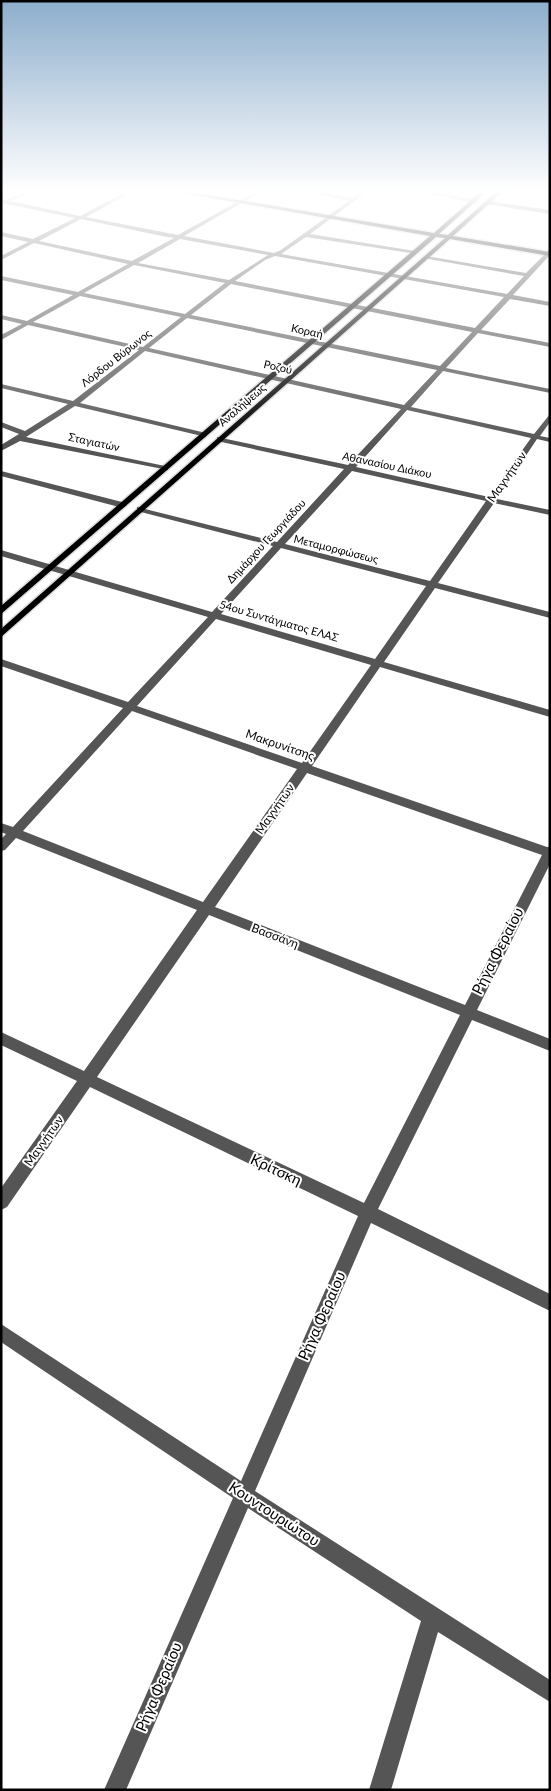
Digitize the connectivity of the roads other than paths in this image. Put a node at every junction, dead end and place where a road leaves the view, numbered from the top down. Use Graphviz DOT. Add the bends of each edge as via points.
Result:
graph roads {
  1 [pos="106,277"];
  2 [pos="203,277"];
  3 [pos="238,277"];
  4 [pos="386,277"];
  5 [pos="396,277"];
  6 [pos="526,277"];
  7 [pos="1,278"];
  8 [pos="404,278"];
  9 [pos="230,282"];
  10 [pos="76,294"];
  11 [pos="508,296"];
  12 [pos="550,304"];
  13 [pos="352,306"];
  14 [pos="368,309"];
  15 [pos="1,316"];
  16 [pos="186,316"];
  17 [pos="27,322"];
  18 [pos="476,330"];
  19 [pos="1,338"];
  20 [pos="310,342"];
  21 [pos="327,345"];
  22 [pos="550,345"];
  23 [pos="144,349"];
  24 [pos="441,369"];
  25 [pos="269,377"];
  26 [pos="286,381"];
  27 [pos="1,386"];
  28 [pos="550,391"];
  29 [pos="74,403"];
  30 [pos="406,407"];
  31 [pos="550,416"];
  32 [pos="1,424"];
  33 [pos="203,435"];
  34 [pos="22,436"];
  35 [pos="535,436"];
  36 [pos="220,439"];
  37 [pos="550,440"];
  38 [pos="1,449"];
  39 [pos="165,468"];
  40 [pos="348,468"];
  41 [pos="1,473"];
  42 [pos="491,500"];
  43 [pos="122,505"];
  44 [pos="140,509"];
  45 [pos="550,513"];
  46 [pos="277,546"];
  47 [pos="1,553"];
  48 [pos="51,567"];
  49 [pos="70,572"];
  50 [pos="432,585"];
  51 [pos="1,611"];
  52 [pos="214,614"];
  53 [pos="550,615"];
  54 [pos="1,634"];
  55 [pos="1,662"];
  56 [pos="378,663"];
  57 [pos="129,706"];
  58 [pos="550,714"];
  59 [pos="304,768"];
  60 [pos="1,827"];
  61 [pos="14,832"];
  62 [pos="1,847"];
  63 [pos="550,852"];
  64 [pos="206,909"];
  65 [pos="468,1011"];
  66 [pos="1,1038"];
  67 [pos="550,1045"];
  68 [pos="86,1080"];
  69 [pos="1,1202"];
  70 [pos="367,1214"];
  71 [pos="550,1303"];
  72 [pos="1,1332"];
  73 [pos="243,1494"];
  74 [pos="432,1615"];
  75 [pos="550,1692"];
  76 [pos="115,1790"];
  77 [pos="380,1790"];
  1 -- 10 [label="street"];
  2 -- 9 [label="street"];
  3 -- 9 [label="street, Λόρδου Βύρωνος"];
  4 -- 13 [label="main road, Αναλήψεως"];
  5 -- 8 [label="street"];
  6 -- 11 [label="street, Δημάρχου Γεωργιάδου"];
  7 -- 10 [label="street, Κοραή"];
  8 -- 11 [label="street"];
  8 -- 14 [label="main road, Αναλήψεως"];
  9 -- 13 [label="street"];
  9 -- 16 [label="street, Λόρδου Βύρωνος"];
  10 -- 16 [label="street, Κοραή"];
  10 -- 17 [label="street"];
  11 -- 12 [label="street"];
  11 -- 18 [label="street, Δημάρχου Γεωργιάδου"];
  13 -- 14 [label="street"];
  13 -- 20 [label="main road, Αναλήψεως"];
  14 -- 18 [label="street"];
  14 -- 21 [label="main road, Αναλήψεως"];
  15 -- 17 [label="street, Ροζού"];
  16 -- 20 [label="street, Κοραή"];
  16 -- 23 [label="street, Λόρδου Βύρωνος"];
  17 -- 19 [label="street"];
  17 -- 23 [label="street, Ροζού"];
  18 -- 22 [label="street"];
  18 -- 24 [label="street, Δημάρχου Γεωργιάδου"];
  20 -- 21 [label="street, Κοραή"];
  20 -- 25 [label="main road, Αναλήψεως"];
  21 -- 24 [label="street, Κοραή"];
  21 -- 26 [label="main road, Αναλήψεως"];
  23 -- 25 [label="street, Ροζού"];
  23 -- 29 [label="street, Λόρδου Βύρωνος"];
  24 -- 28 [label="street, Κοραή"];
  24 -- 30 [label="street, Δημάρχου Γεωργιάδου"];
  25 -- 26 [label="street, Ροζού"];
  25 -- 33 [label="main road, Αναλήψεως"];
  26 -- 30 [label="street, Ροζού"];
  26 -- 36 [label="main road, Αναλήψεως"];
  27 -- 29 [label="street"];
  29 -- 33 [label="street"];
  29 -- 34 [label="street, Λόρδου Βύρωνος"];
  30 -- 35 [label="street, Ροζού"];
  30 -- 40 [label="street, Δημάρχου Γεωργιάδου"];
  31 -- 35 [label="street, Μαγνήτων"];
  32 -- 34 [label="street, Σταγιατών"];
  33 -- 39 [label="main road, Αναλήψεως"];
  34 -- 38 [label="street, Λόρδου Βύρωνος"];
  34 -- 39 [label="street, Σταγιατών"];
  35 -- 37 [label="street, Ροζού"];
  35 -- 42 [label="street, Μαγνήτων"];
  36 -- 40 [label="street, Αθανασίου Διάκου"];
  36 -- 44 [label="main road, Αναλήψεως"];
  39 -- 43 [label="main road, Αναλήψεως"];
  40 -- 42 [label="street, Αθανασίου Διάκου"];
  40 -- 46 [label="street, Δημάρχου Γεωργιάδου"];
  41 -- 43 [label="street, Μεταμορφώσεως"];
  42 -- 45 [label="street, Αθανασίου Διάκου"];
  42 -- 50 [label="street, Μαγνήτων"];
  43 -- 44 [label="main road, Μεταμορφώσεως"];
  43 -- 48 [label="main road, Αναλήψεως"];
  44 -- 46 [label="street, Μεταμορφώσεως"];
  44 -- 49 [label="main road, Αναλήψεως"];
  46 -- 50 [label="street, Μεταμορφώσεως"];
  46 -- 52 [label="street, Δημάρχου Γεωργιάδου"];
  47 -- 48 [label="street, 54ου Συντάγματος ΕΛΑΣ"];
  48 -- 49 [label="street, 54ου Συντάγματος ΕΛΑΣ"];
  48 -- 51 [label="main road, Αναλήψεως"];
  49 -- 52 [label="street, 54ου Συντάγματος ΕΛΑΣ"];
  49 -- 54 [label="main road, Αναλήψεως"];
  50 -- 53 [label="street, Μεταμορφώσεως"];
  50 -- 56 [label="street, Μαγνήτων"];
  52 -- 56 [label="street, 54ου Συντάγματος ΕΛΑΣ"];
  52 -- 57 [label="street, Δημάρχου Γεωργιάδου"];
  55 -- 57 [label="street, Μακρυνίτσης"];
  56 -- 58 [label="street, 54ου Συντάγματος ΕΛΑΣ"];
  56 -- 59 [label="street, Μαγνήτων"];
  57 -- 59 [label="street, Μακρυνίτσης"];
  57 -- 61 [label="street, Δημάρχου Γεωργιάδου"];
  59 -- 63 [label="street, Μακρυνίτσης"];
  59 -- 64 [label="street, Μαγνήτων"];
  60 -- 61 [label="street, Βασσάνη"];
  61 -- 62 [label="street, Δημάρχου Γεωργιάδου"];
  61 -- 64 [label="street, Βασσάνη"];
  63 -- 65 [label="street, Ρήγα Φεραίου"];
  64 -- 65 [label="street, Βασσάνη"];
  64 -- 68 [label="street, Μαγνήτων"];
  65 -- 67 [label="street, Βασσάνη"];
  65 -- 70 [label="street, Ρήγα Φεραίου"];
  66 -- 68 [label="street, Κρίτσκη"];
  68 -- 69 [label="street, Μαγνήτων"];
  68 -- 70 [label="street, Κρίτσκη"];
  70 -- 71 [label="street, Κρίτσκη"];
  70 -- 73 [label="street, Ρήγα Φεραίου"];
  72 -- 73 [label="street, Κουντουριώτου"];
  73 -- 74 [label="street, Κουντουριώτου"];
  73 -- 76 [label="street, Ρήγα Φεραίου"];
  74 -- 75 [label="street, Κουντουριώτου"];
  74 -- 77 [label="street"];
}
